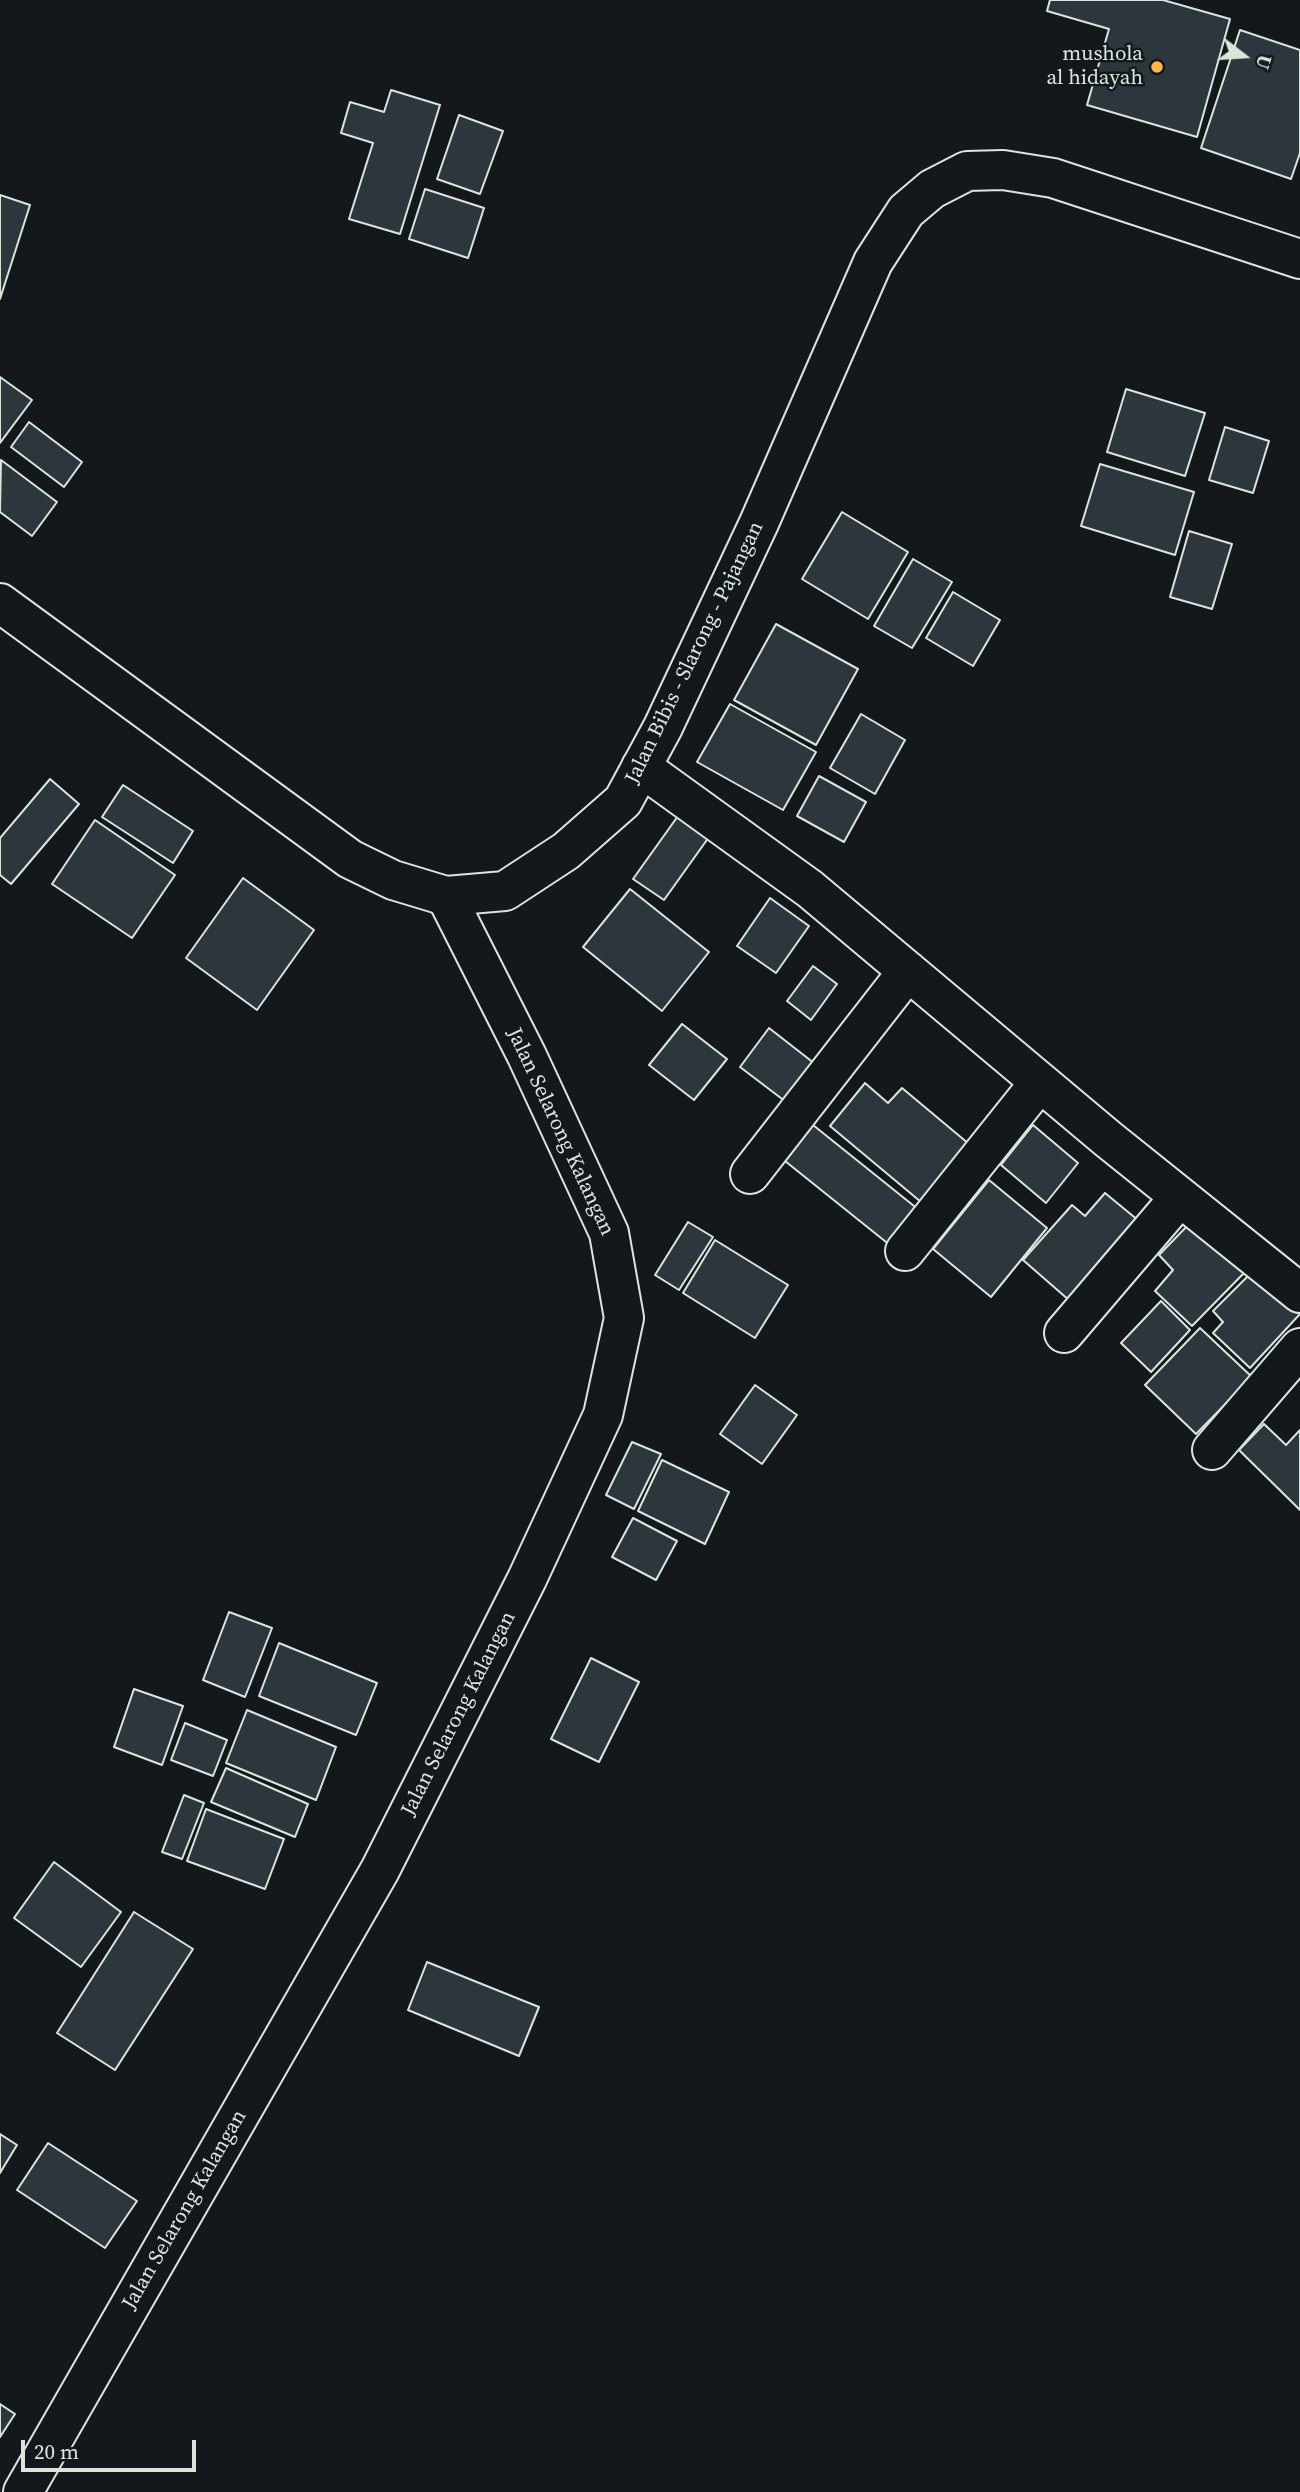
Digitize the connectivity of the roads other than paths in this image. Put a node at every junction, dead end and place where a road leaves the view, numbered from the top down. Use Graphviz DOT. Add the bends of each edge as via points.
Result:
graph roads {
  1 [pos="1300,260"];
  2 [pos="0,603"];
  3 [pos="641,767"];
  4 [pos="446,896"];
  5 [pos="908,971"];
  6 [pos="1040,1082"];
  7 [pos="750,1174"];
  8 [pos="1180,1198"];
  9 [pos="905,1251"];
  10 [pos="1300,1293"];
  11 [pos="1064,1333"];
  12 [pos="1300,1348"];
  13 [pos="1212,1450"];
  14 [pos="23,2492"];
  1 -- 3 [label="street, Jalan Bibis - Slarong - Pajangan" via="1053,178 1003,170 967,171 932,189 906,211 873,262 759,523"];
  2 -- 4 [label="street, Jalan Bibis - Slarong - Pajangan" via="350,859 393,880"];
  3 -- 4 [label="street, Jalan Bibis - Slarong - Pajangan" via="622,801 556,858 505,891"];
  3 -- 5 [label="street" via="810,890"];
  4 -- 14 [label="street, Jalan Selarong Kalangan" via="609,1233 624,1318 603,1415 527,1579 380,1870"];
  5 -- 6 [label="street"];
  5 -- 7 [label="street"];
  6 -- 8 [label="street"];
  6 -- 9 [label="street"];
  8 -- 10 [label="street"];
  8 -- 11 [label="street"];
  12 -- 13 [label="street"];
}
